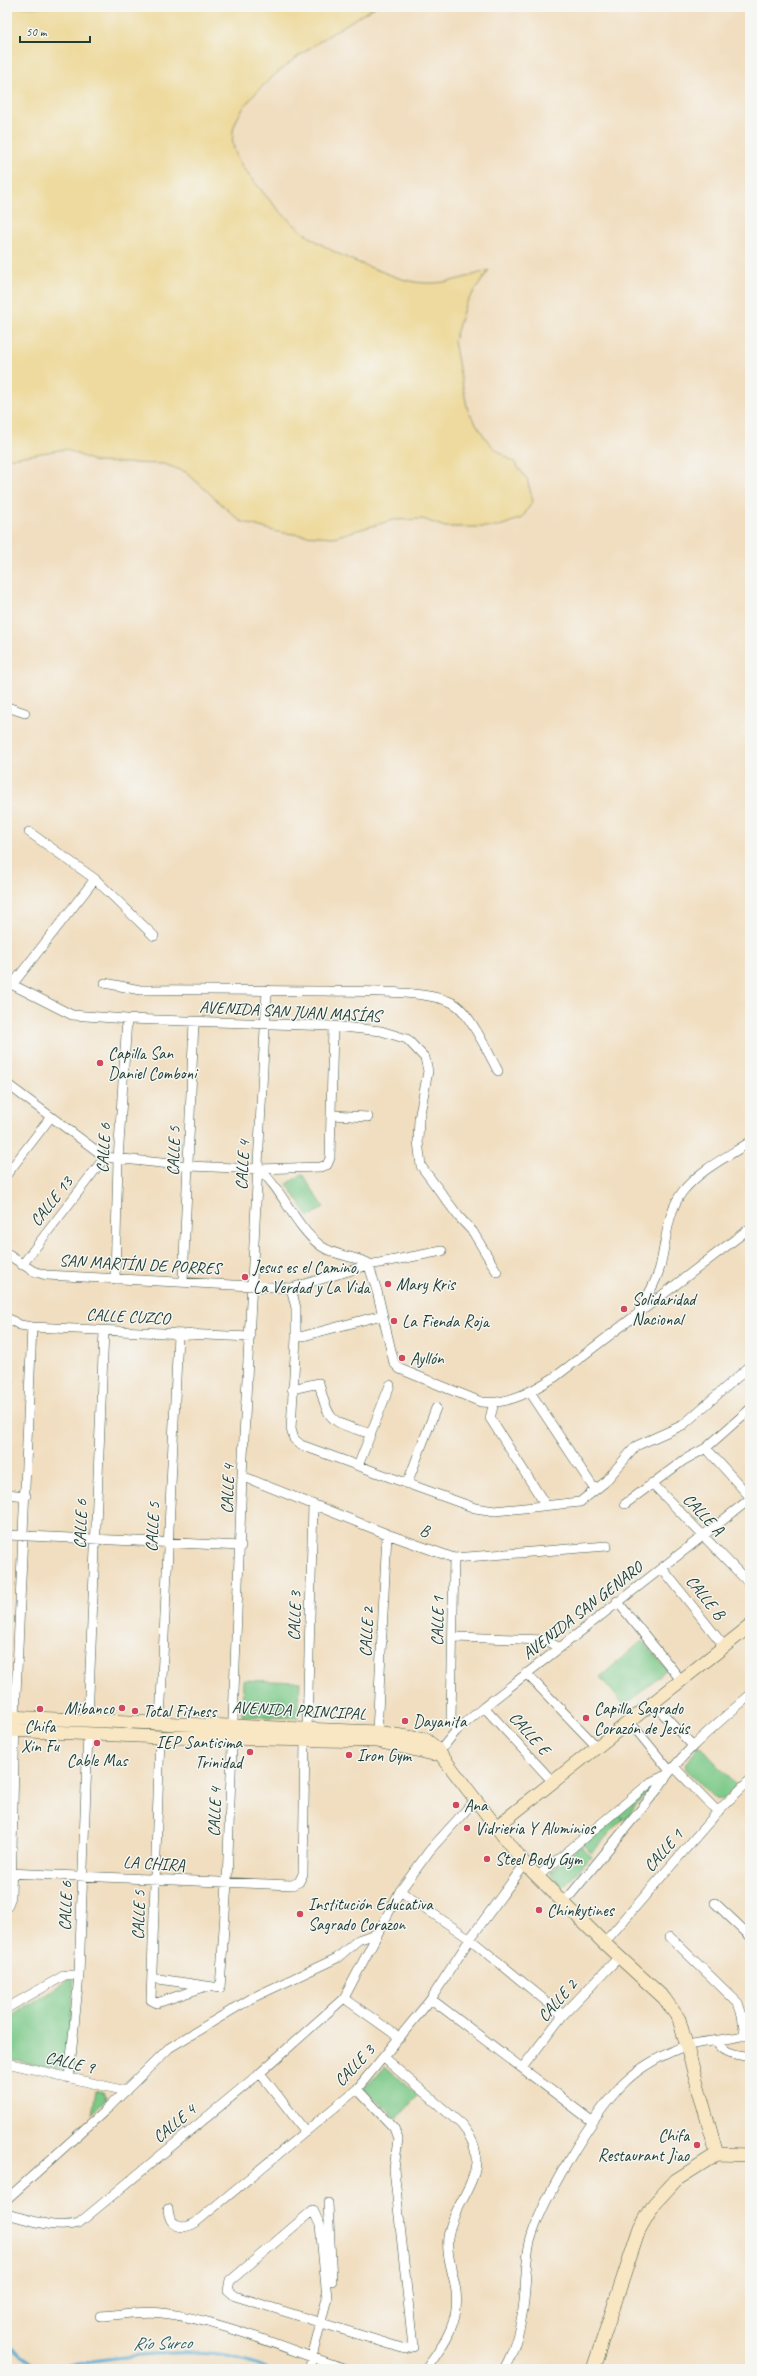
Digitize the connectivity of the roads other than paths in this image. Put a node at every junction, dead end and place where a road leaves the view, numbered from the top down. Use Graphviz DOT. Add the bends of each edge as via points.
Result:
graph roads {
  1 [pos="7,707"];
  2 [pos="25,713"];
  3 [pos="30,832"];
  4 [pos="95,879"];
  5 [pos="154,936"];
  6 [pos="105,983"];
  7 [pos="9,984"];
  8 [pos="267,990"];
  9 [pos="127,1019"];
  10 [pos="194,1021"];
  11 [pos="264,1024"];
  12 [pos="333,1026"];
  13 [pos="498,1071"];
  14 [pos="7,1084"];
  15 [pos="332,1115"];
  16 [pos="50,1118"];
  17 [pos="368,1118"];
  18 [pos="750,1142"];
  19 [pos="105,1157"];
  20 [pos="118,1160"];
  21 [pos="189,1166"];
  22 [pos="259,1169"];
  23 [pos="7,1174"];
  24 [pos="750,1228"];
  25 [pos="442,1251"];
  26 [pos="7,1254"];
  27 [pos="22,1265"];
  28 [pos="370,1265"];
  29 [pos="497,1272"];
  30 [pos="115,1279"];
  31 [pos="183,1282"];
  32 [pos="252,1286"];
  33 [pos="291,1288"];
  34 [pos="382,1315"];
  35 [pos="635,1316"];
  36 [pos="8,1321"];
  37 [pos="32,1327"];
  38 [pos="104,1331"];
  39 [pos="178,1335"];
  40 [pos="250,1337"];
  41 [pos="296,1338"];
  42 [pos="750,1366"];
  43 [pos="390,1385"];
  44 [pos="292,1389"];
  45 [pos="530,1392"];
  46 [pos="494,1403"];
  47 [pos="436,1408"];
  48 [pos="750,1409"];
  49 [pos="371,1434"];
  50 [pos="706,1448"];
  51 [pos="358,1466"];
  52 [pos="242,1476"];
  53 [pos="652,1483"];
  54 [pos="408,1484"];
  55 [pos="595,1490"];
  56 [pos="7,1494"];
  57 [pos="26,1496"];
  58 [pos="750,1498"];
  59 [pos="545,1504"];
  60 [pos="625,1504"];
  61 [pos="313,1505"];
  62 [pos="388,1534"];
  63 [pos="7,1535"];
  64 [pos="704,1536"];
  65 [pos="24,1537"];
  66 [pos="95,1540"];
  67 [pos="168,1543"];
  68 [pos="241,1546"];
  69 [pos="607,1546"];
  70 [pos="454,1558"];
  71 [pos="662,1568"];
  72 [pos="750,1584"];
  73 [pos="617,1601"];
  74 [pos="750,1626"];
  75 [pos="454,1637"];
  76 [pos="724,1646"];
  77 [pos="558,1647"];
  78 [pos="526,1673"];
  79 [pos="681,1680"];
  80 [pos="750,1695"];
  81 [pos="653,1703"];
  82 [pos="484,1707"];
  83 [pos="11,1717"];
  84 [pos="88,1720"];
  85 [pos="629,1721"];
  86 [pos="160,1722"];
  87 [pos="11,1730"];
  88 [pos="456,1731"];
  89 [pos="233,1732"];
  90 [pos="377,1732"];
  91 [pos="88,1734"];
  92 [pos="306,1734"];
  93 [pos="160,1737"];
  94 [pos="693,1746"];
  95 [pos="597,1747"];
  96 [pos="439,1752"];
  97 [pos="670,1771"];
  98 [pos="750,1780"];
  99 [pos="553,1782"];
  100 [pos="476,1799"];
  101 [pos="718,1812"];
  102 [pos="496,1827"];
  103 [pos="525,1864"];
  104 [pos="9,1873"];
  105 [pos="82,1875"];
  106 [pos="537,1877"];
  107 [pos="156,1879"];
  108 [pos="227,1882"];
  109 [pos="300,1882"];
  110 [pos="400,1891"];
  111 [pos="715,1903"];
  112 [pos="563,1904"];
  113 [pos="7,1907"];
  114 [pos="378,1933"];
  115 [pos="750,1936"];
  116 [pos="670,1937"];
  117 [pos="470,1940"];
  118 [pos="604,1943"];
  119 [pos="619,1957"];
  120 [pos="79,1975"];
  121 [pos="152,1978"];
  122 [pos="207,1986"];
  123 [pos="344,1998"];
  124 [pos="431,1999"];
  125 [pos="7,2008"];
  126 [pos="563,2015"];
  127 [pos="747,2035"];
  128 [pos="400,2038"];
  129 [pos="716,2040"];
  130 [pos="687,2045"];
  131 [pos="750,2057"];
  132 [pos="384,2058"];
  133 [pos="7,2065"];
  134 [pos="522,2068"];
  135 [pos="260,2073"];
  136 [pos="69,2078"];
  137 [pos="357,2089"];
  138 [pos="126,2091"];
  139 [pos="594,2122"];
  140 [pos="306,2132"];
  141 [pos="718,2154"];
  142 [pos="750,2155"];
  143 [pos="7,2199"];
  144 [pos="328,2203"];
  145 [pos="168,2209"];
  146 [pos="7,2214"];
  147 [pos="327,2298"];
  148 [pos="100,2316"];
  149 [pos="320,2323"];
  150 [pos="311,2358"];
  151 [pos="309,2369"];
  152 [pos="346,2369"];
  153 [pos="426,2369"];
  154 [pos="504,2369"];
  155 [pos="593,2369"];
  1 -- 2 [label="street"];
  3 -- 4 [label="street"];
  4 -- 5 [label="street"];
  4 -- 7 [label="street"];
  6 -- 8 [label="street" via="140,990"];
  7 -- 9 [label="street, AVENIDA SAN JUAN MASÍAS" via="72,1015"];
  8 -- 11 [label="street, CALLE 4"];
  8 -- 13 [label="street" via="376,992 424,996 448,1002 460,1008"];
  9 -- 10 [label="street, AVENIDA SAN JUAN MASÍAS"];
  9 -- 20 [label="street, CALLE 6"];
  10 -- 11 [label="street, AVENIDA SAN JUAN MASÍAS"];
  10 -- 21 [label="street, CALLE 5"];
  11 -- 12 [label="street, AVENIDA SAN JUAN MASÍAS"];
  11 -- 22 [label="street, CALLE 4"];
  12 -- 15 [label="street"];
  12 -- 29 [label="street, AVENIDA SAN JUAN MASÍAS" via="394,1034 406,1039 425,1058 428,1071 419,1119 418,1141 421,1166 473,1232"];
  14 -- 16 [label="street"];
  15 -- 17 [label="street"];
  15 -- 22 [label="street" via="330,1158 327,1165"];
  16 -- 19 [label="street"];
  16 -- 23 [label="street"];
  18 -- 35 [label="street" via="700,1174 683,1192 669,1226 660,1269 651,1291"];
  19 -- 20 [label="street"];
  19 -- 27 [label="street, CALLE 13"];
  20 -- 21 [label="street"];
  20 -- 30 [label="street, CALLE 6"];
  21 -- 22 [label="street"];
  21 -- 31 [label="street, CALLE 5"];
  22 -- 28 [label="street" via="268,1177 308,1235 322,1247"];
  22 -- 32 [label="street, CALLE 4"];
  24 -- 35 [label="street"];
  25 -- 28 [label="street, SAN MARTÍN DE PORRES"];
  26 -- 27 [label="street, SAN MARTÍN DE PORRES"];
  27 -- 30 [label="street, SAN MARTÍN DE PORRES" via="46,1275"];
  28 -- 33 [label="street, SAN MARTÍN DE PORRES"];
  28 -- 34 [label="street"];
  30 -- 31 [label="street, SAN MARTÍN DE PORRES"];
  31 -- 32 [label="street, SAN MARTÍN DE PORRES"];
  32 -- 33 [label="street, SAN MARTÍN DE PORRES"];
  32 -- 40 [label="street, CALLE 4"];
  33 -- 41 [label="street" via="296,1308"];
  34 -- 41 [label="street"];
  34 -- 46 [label="street" via="391,1356 400,1369 481,1402"];
  35 -- 45 [label="street" via="555,1377"];
  36 -- 37 [label="street, CALLE CUZCO"];
  37 -- 38 [label="street, CALLE CUZCO"];
  37 -- 57 [label="street"];
  38 -- 39 [label="street, CALLE CUZCO"];
  38 -- 66 [label="street, CALLE 6"];
  39 -- 40 [label="street, CALLE CUZCO"];
  39 -- 67 [label="street, CALLE 5"];
  40 -- 52 [label="street, CALLE 4"];
  41 -- 44 [label="street"];
  42 -- 55 [label="street" via="683,1425 636,1446"];
  43 -- 49 [label="street"];
  44 -- 49 [label="street" via="319,1383 325,1408 334,1422"];
  44 -- 51 [label="street" via="291,1429 294,1438 301,1445"];
  45 -- 46 [label="street"];
  45 -- 55 [label="street"];
  46 -- 59 [label="street" via="490,1418"];
  47 -- 54 [label="street"];
  48 -- 50 [label="street"];
  49 -- 51 [label="street"];
  50 -- 53 [label="street"];
  50 -- 58 [label="street"];
  51 -- 54 [label="street"];
  52 -- 61 [label="street, B"];
  52 -- 68 [label="street, CALLE 4"];
  53 -- 60 [label="street"];
  53 -- 64 [label="street, CALLE A"];
  54 -- 59 [label="street" via="475,1508 495,1511"];
  55 -- 59 [label="street" via="580,1502"];
  56 -- 57 [label="street"];
  57 -- 65 [label="street"];
  58 -- 64 [label="street, AVENIDA SAN GENARO"];
  61 -- 62 [label="street, B"];
  61 -- 92 [label="street, CALLE 3"];
  62 -- 70 [label="street, B"];
  62 -- 90 [label="street, CALLE 2"];
  63 -- 65 [label="street"];
  64 -- 71 [label="street, AVENIDA SAN GENARO"];
  64 -- 72 [label="street, CALLE A"];
  65 -- 66 [label="street"];
  65 -- 83 [label="street"];
  66 -- 67 [label="street"];
  66 -- 84 [label="street, CALLE 6"];
  67 -- 68 [label="street"];
  67 -- 86 [label="street, CALLE 5"];
  68 -- 89 [label="street, CALLE 4"];
  69 -- 70 [label="street, B"];
  70 -- 75 [label="street, CALLE 1"];
  71 -- 73 [label="street, AVENIDA SAN GENARO"];
  71 -- 76 [label="street, CALLE B"];
  73 -- 77 [label="street, AVENIDA SAN GENARO"];
  73 -- 79 [label="street"];
  74 -- 76 [label="street"];
  75 -- 77 [label="street" via="545,1640"];
  75 -- 88 [label="street, CALLE 1" via="451,1719"];
  76 -- 79 [label="street"];
  77 -- 78 [label="street, AVENIDA SAN GENARO"];
  78 -- 82 [label="street, AVENIDA SAN GENARO"];
  78 -- 95 [label="street"];
  79 -- 81 [label="street"];
  80 -- 94 [label="street"];
  81 -- 85 [label="street"];
  81 -- 94 [label="street"];
  82 -- 88 [label="street, AVENIDA SAN GENARO"];
  82 -- 99 [label="street, CALLE E"];
  83 -- 84 [label="street, AVENIDA PRINCIPAL"];
  83 -- 87 [label="street"];
  84 -- 86 [label="street, AVENIDA PRINCIPAL"];
  85 -- 95 [label="street"];
  85 -- 97 [label="street"];
  86 -- 89 [label="street, AVENIDA PRINCIPAL"];
  87 -- 91 [label="street, AVENIDA PRINCIPAL"];
  87 -- 104 [label="street"];
  88 -- 96 [label="street, AVENIDA SAN GENARO"];
  89 -- 92 [label="street, AVENIDA PRINCIPAL"];
  89 -- 93 [label="street, AVENIDA PRINCIPAL"];
  89 -- 108 [label="street, CALLE 4"];
  90 -- 92 [label="street, AVENIDA PRINCIPAL"];
  90 -- 96 [label="street, AVENIDA PRINCIPAL" via="426,1740"];
  91 -- 93 [label="street, AVENIDA PRINCIPAL"];
  91 -- 105 [label="street, CALLE 6"];
  92 -- 96 [label="street, AVENIDA PRINCIPAL" via="377,1741 422,1752"];
  92 -- 109 [label="street, CALLE 3" via="303,1874"];
  93 -- 107 [label="street, CALLE 5"];
  94 -- 97 [label="street"];
  95 -- 99 [label="street"];
  96 -- 100 [label="street, AVENIDA PRINCIPAL"];
  97 -- 101 [label="street"];
  97 -- 106 [label="street" via="651,1782"];
  97 -- 112 [label="street"];
  98 -- 101 [label="street, CALLE 1"];
  99 -- 102 [label="street"];
  100 -- 102 [label="street, AVENIDA PRINCIPAL"];
  100 -- 110 [label="street, CALLE 4" via="430,1850"];
  101 -- 118 [label="street, CALLE 1"];
  102 -- 103 [label="street, AVENIDA PRINCIPAL"];
  103 -- 106 [label="street, AVENIDA PRINCIPAL"];
  103 -- 117 [label="street, CALLE 3"];
  104 -- 105 [label="street, LA CHIRA"];
  104 -- 113 [label="street" via="11,1898"];
  105 -- 107 [label="street, LA CHIRA"];
  105 -- 120 [label="street, CALLE 6"];
  106 -- 112 [label="street, AVENIDA PRINCIPAL"];
  107 -- 108 [label="street, LA CHIRA"];
  107 -- 121 [label="street, CALLE 5"];
  108 -- 109 [label="street, LA CHIRA"];
  108 -- 122 [label="street, CALLE 4" via="220,1988"];
  110 -- 114 [label="street, CALLE 4"];
  110 -- 117 [label="street"];
  111 -- 115 [label="street"];
  112 -- 118 [label="street, AVENIDA PRINCIPAL"];
  114 -- 123 [label="street, CALLE 4"];
  114 -- 138 [label="street" via="358,1940 337,1958 252,1998 169,2048"];
  116 -- 127 [label="street" via="738,2003"];
  117 -- 124 [label="street, CALLE 3"];
  117 -- 126 [label="street"];
  118 -- 119 [label="street, AVENIDA PRINCIPAL"];
  119 -- 126 [label="street, CALLE 2"];
  119 -- 130 [label="street, AVENIDA PRINCIPAL" via="664,1998 679,2019"];
  120 -- 125 [label="street" via="65,1975"];
  120 -- 136 [label="street, CALLE 6"];
  121 -- 122 [label="street"];
  121 -- 122 [label="street, CALLE 5" via="151,2000 157,2003"];
  123 -- 128 [label="street"];
  123 -- 135 [label="street, CALLE 4"];
  124 -- 128 [label="street, CALLE 3"];
  124 -- 134 [label="street"];
  126 -- 134 [label="street, CALLE 2"];
  127 -- 129 [label="street"];
  128 -- 132 [label="street, CALLE 3"];
  129 -- 130 [label="street"];
  129 -- 131 [label="street" via="720,2048 727,2052"];
  130 -- 139 [label="street" via="642,2068 621,2086"];
  130 -- 141 [label="street, AVENIDA PRINCIPAL"];
  132 -- 137 [label="street, CALLE 3"];
  132 -- 153 [label="street" via="462,2124 469,2133 475,2152 475,2174 449,2236 448,2251 456,2288 455,2320 444,2345"];
  133 -- 136 [label="street, CALLE 9"];
  134 -- 139 [label="street"];
  135 -- 140 [label="street"];
  135 -- 146 [label="street, CALLE 4" via="79,2223 58,2226"];
  136 -- 138 [label="street, CALLE 9"];
  137 -- 140 [label="street, CALLE 3"];
  137 -- 149 [label="street" via="394,2128 398,2139 394,2170 413,2347 405,2349"];
  138 -- 143 [label="street"];
  139 -- 154 [label="street" via="540,2213 530,2242 524,2277 523,2314"];
  140 -- 145 [label="street, CALLE 3" via="195,2223 185,2227 176,2226 170,2219"];
  141 -- 142 [label="street"];
  141 -- 155 [label="street" via="676,2180 654,2204 639,2230"];
  144 -- 147 [label="street" via="332,2285"];
  147 -- 149 [label="street"];
  147 -- 149 [label="street" via="320,2225 313,2210 230,2281 228,2290 235,2296"];
  148 -- 150 [label="street" via="160,2312 183,2316"];
  149 -- 150 [label="street"];
  150 -- 151 [label="street"];
  150 -- 152 [label="street"];
}
